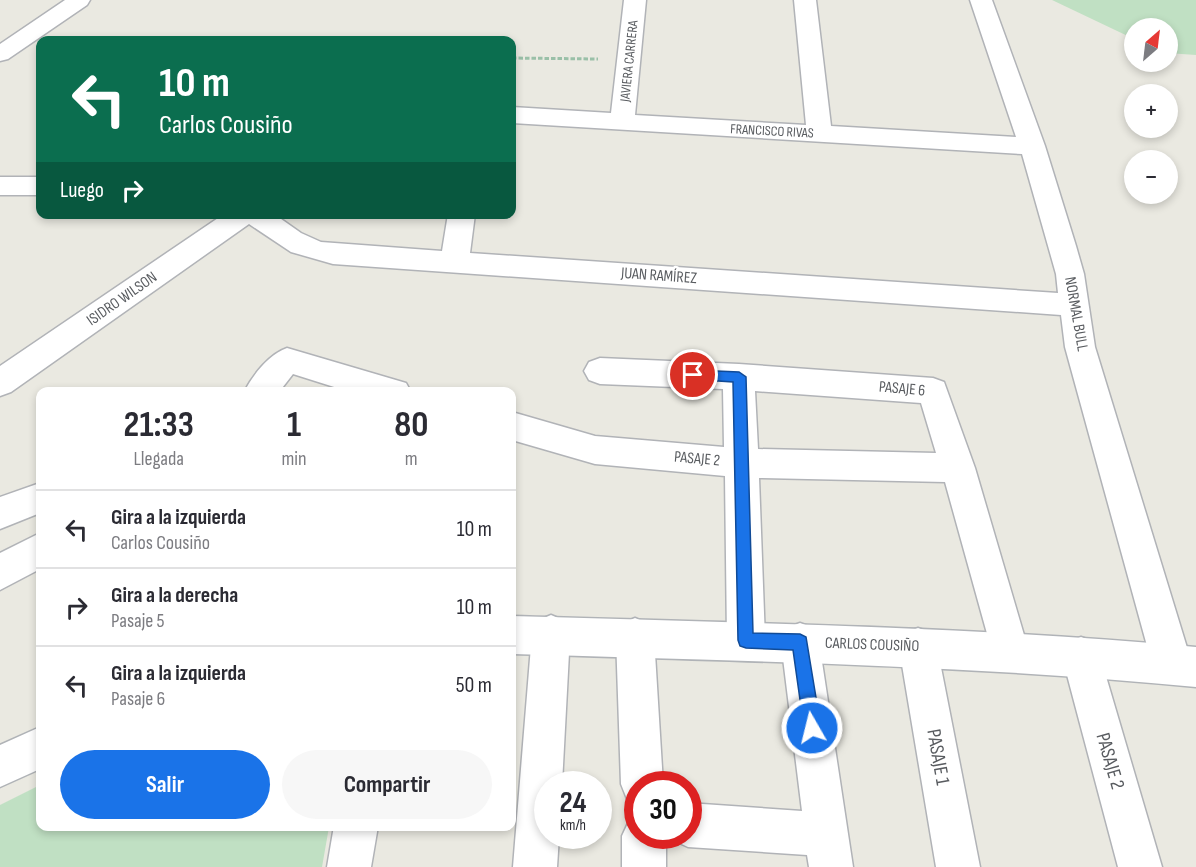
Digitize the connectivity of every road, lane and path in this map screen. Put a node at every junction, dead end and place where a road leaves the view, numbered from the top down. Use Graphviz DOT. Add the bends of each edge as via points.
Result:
graph roads {
  1 [pos="80,0"];
  2 [pos="635,0"];
  3 [pos="805,0"];
  4 [pos="981,0"];
  5 [pos="0,55"];
  6 [pos="36,56"];
  7 [pos="516,58"];
  8 [pos="629,59"];
  9 [pos="516,115"];
  10 [pos="622,122"];
  11 [pos="819,133"];
  12 [pos="1032,146"];
  13 [pos="0,186"];
  14 [pos="36,186"];
  15 [pos="237,219"];
  16 [pos="262,219"];
  17 [pos="461,219"];
  18 [pos="454,262"];
  19 [pos="1073,305"];
  20 [pos="600,371"];
  21 [pos="739,377"];
  22 [pos="0,383"];
  23 [pos="264,387"];
  24 [pos="378,387"];
  25 [pos="516,427"];
  26 [pos="741,463"];
  27 [pos="958,468"];
  28 [pos="36,500"];
  29 [pos="0,513"];
  30 [pos="36,552"];
  31 [pos="0,573"];
  32 [pos="551,634"];
  33 [pos="516,635"];
  34 [pos="635,637"];
  35 [pos="746,640"];
  36 [pos="800,642"];
  37 [pos="918,647"];
  38 [pos="1010,652"];
  39 [pos="1080,656"];
  40 [pos="1184,665"];
  41 [pos="36,750"];
  42 [pos="0,766"];
  43 [pos="641,771"];
  44 [pos="702,828"];
  45 [pos="355,831"];
  46 [pos="644,849"];
  47 [pos="829,851"];
  48 [pos="349,867"];
  49 [pos="535,867"];
  50 [pos="644,867"];
  51 [pos="958,867"];
  52 [pos="1140,867"];
  1 -- 5 [label="street"];
  2 -- 8 [label="street, JAVIERA CARRERA"];
  3 -- 11 [label="street"];
  4 -- 12 [label="street, NORMAL BULL"];
  5 -- 6 [label="street"];
  7 -- 8 [label="path"];
  8 -- 10 [label="street, JAVIERA CARRERA"];
  9 -- 10 [label="street, FRANCISCO RIVAS"];
  10 -- 11 [label="street, FRANCISCO RIVAS"];
  11 -- 12 [label="street, FRANCISCO RIVAS"];
  12 -- 19 [label="street, NORMAL BULL" via="1070,274"];
  13 -- 14 [label="street"];
  15 -- 22 [label="street, ISIDRO WILSON"];
  16 -- 18 [label="street, JUAN RAMÍREZ" via="294,244 319,252"];
  17 -- 18 [label="street"];
  18 -- 19 [label="street, JUAN RAMÍREZ"];
  19 -- 40 [label="street, NORMAL BULL" via="1080,347"];
  20 -- 21 [label="street, PASAJE 6"];
  21 -- 26 [label="street"];
  21 -- 27 [label="street, PASAJE 6" via="933,391"];
  23 -- 24 [label="street" via="287,360"];
  25 -- 26 [label="street, PASAJE 2" via="595,450"];
  26 -- 27 [label="street, PASAJE 2"];
  26 -- 35 [label="street"];
  27 -- 38 [label="street, PASAJE 6"];
  28 -- 29 [label="street"];
  30 -- 31 [label="street"];
  32 -- 33 [label="street, CARLOS COUSIÑO"];
  32 -- 34 [label="street, CARLOS COUSIÑO"];
  32 -- 49 [label="street"];
  34 -- 35 [label="street, CARLOS COUSIÑO"];
  34 -- 43 [label="street"];
  35 -- 36 [label="street, CARLOS COUSIÑO"];
  36 -- 37 [label="street, CARLOS COUSIÑO"];
  36 -- 47 [label="street"];
  37 -- 38 [label="street, CARLOS COUSIÑO"];
  37 -- 51 [label="street, PASAJE 1"];
  38 -- 39 [label="street, CARLOS COUSIÑO"];
  39 -- 40 [label="street, CARLOS COUSIÑO"];
  39 -- 52 [label="street, PASAJE 2"];
  41 -- 42 [label="street"];
  44 -- 47 [label="street"];
  45 -- 48 [label="street"];
  46 -- 50 [label="street"];
}
